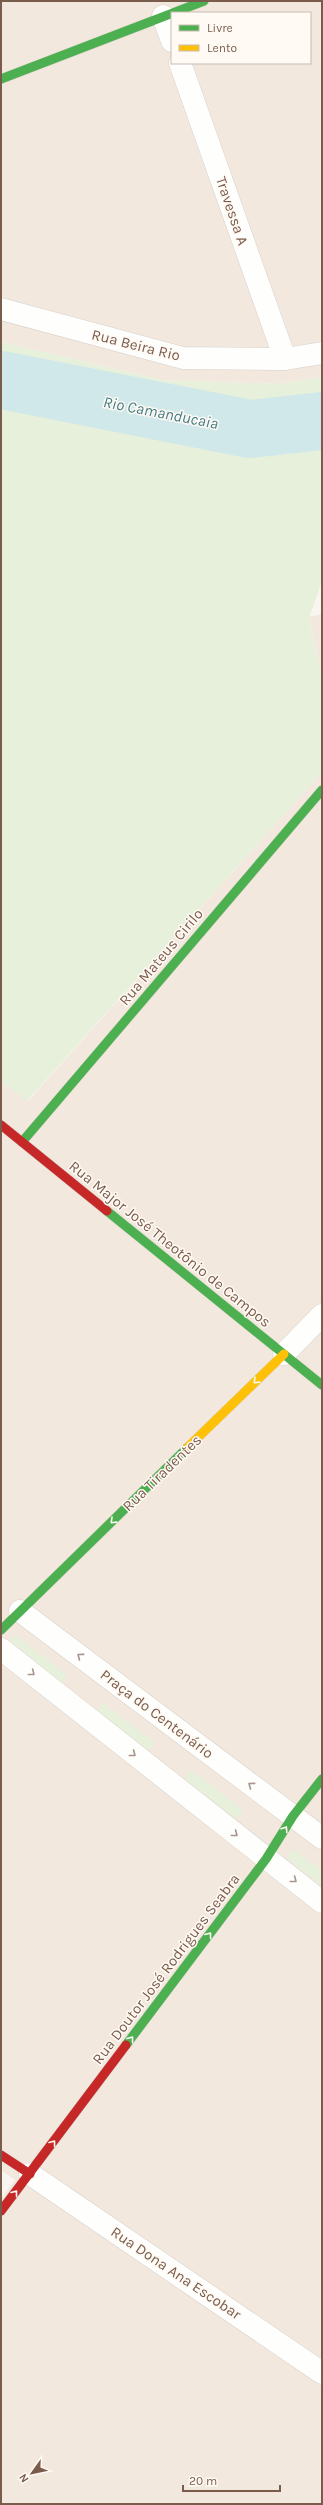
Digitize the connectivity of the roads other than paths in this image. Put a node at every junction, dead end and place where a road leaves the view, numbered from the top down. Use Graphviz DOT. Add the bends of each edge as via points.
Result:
graph roads {
  1 [pos="204,1"];
  2 [pos="174,12"];
  3 [pos="171,13"];
  4 [pos="163,16"];
  5 [pos="171,38"];
  6 [pos="180,64"];
  7 [pos="1,79"];
  8 [pos="1,309"];
  9 [pos="322,353"];
  10 [pos="284,359"];
  11 [pos="322,790"];
  12 [pos="1,1125"];
  13 [pos="22,1142"];
  14 [pos="322,1315"];
  15 [pos="284,1354"];
  16 [pos="322,1385"];
  17 [pos="7,1622"];
  18 [pos="1,1649"];
  19 [pos="322,1779"];
  20 [pos="293,1816"];
  21 [pos="322,1838"];
  22 [pos="266,1859"];
  23 [pos="322,1902"];
  24 [pos="1,2155"];
  25 [pos="30,2174"];
  26 [pos="1,2211"];
  27 [pos="322,2373"];
  1 -- 2 [label="main road"];
  3 -- 4 [label="main road"];
  4 -- 5 [label="street"];
  4 -- 7 [label="main road"];
  6 -- 10 [label="street, Travessa A"];
  8 -- 10 [label="street, Rua Beira Rio" via="183,358"];
  9 -- 10 [label="street, Rua Beira Rio"];
  11 -- 13 [label="main road, Rua Mateus Cirilo"];
  12 -- 13 [label="main road, Rua Major José Theotônio de Campos"];
  13 -- 15 [label="main road, Rua Major José Theotônio de Campos"];
  14 -- 15 [label="street, Rua Tiradentes"];
  15 -- 16 [label="main road, Rua Major José Theotônio de Campos"];
  15 -- 17 [label="main road, Rua Tiradentes, one-way"];
  20 -- 17 [label="street, Praça do Centenário, one-way"];
  18 -- 22 [label="street, one-way"];
  19 -- 20 [label="main road, Rua Doutor José Rodrigues Seabra"];
  20 -- 21 [label="street, Praça do Centenário"];
  22 -- 20 [label="main road, Rua Doutor José Rodrigues Seabra, one-way"];
  22 -- 23 [label="street, one-way"];
  25 -- 22 [label="main road, Rua Doutor José Rodrigues Seabra, one-way"];
  24 -- 25 [label="main road"];
  26 -- 25 [label="main road, Rua Doutor José Rodrigues Seabra, one-way"];
  25 -- 27 [label="street, Rua Dona Ana Escobar"];
}
